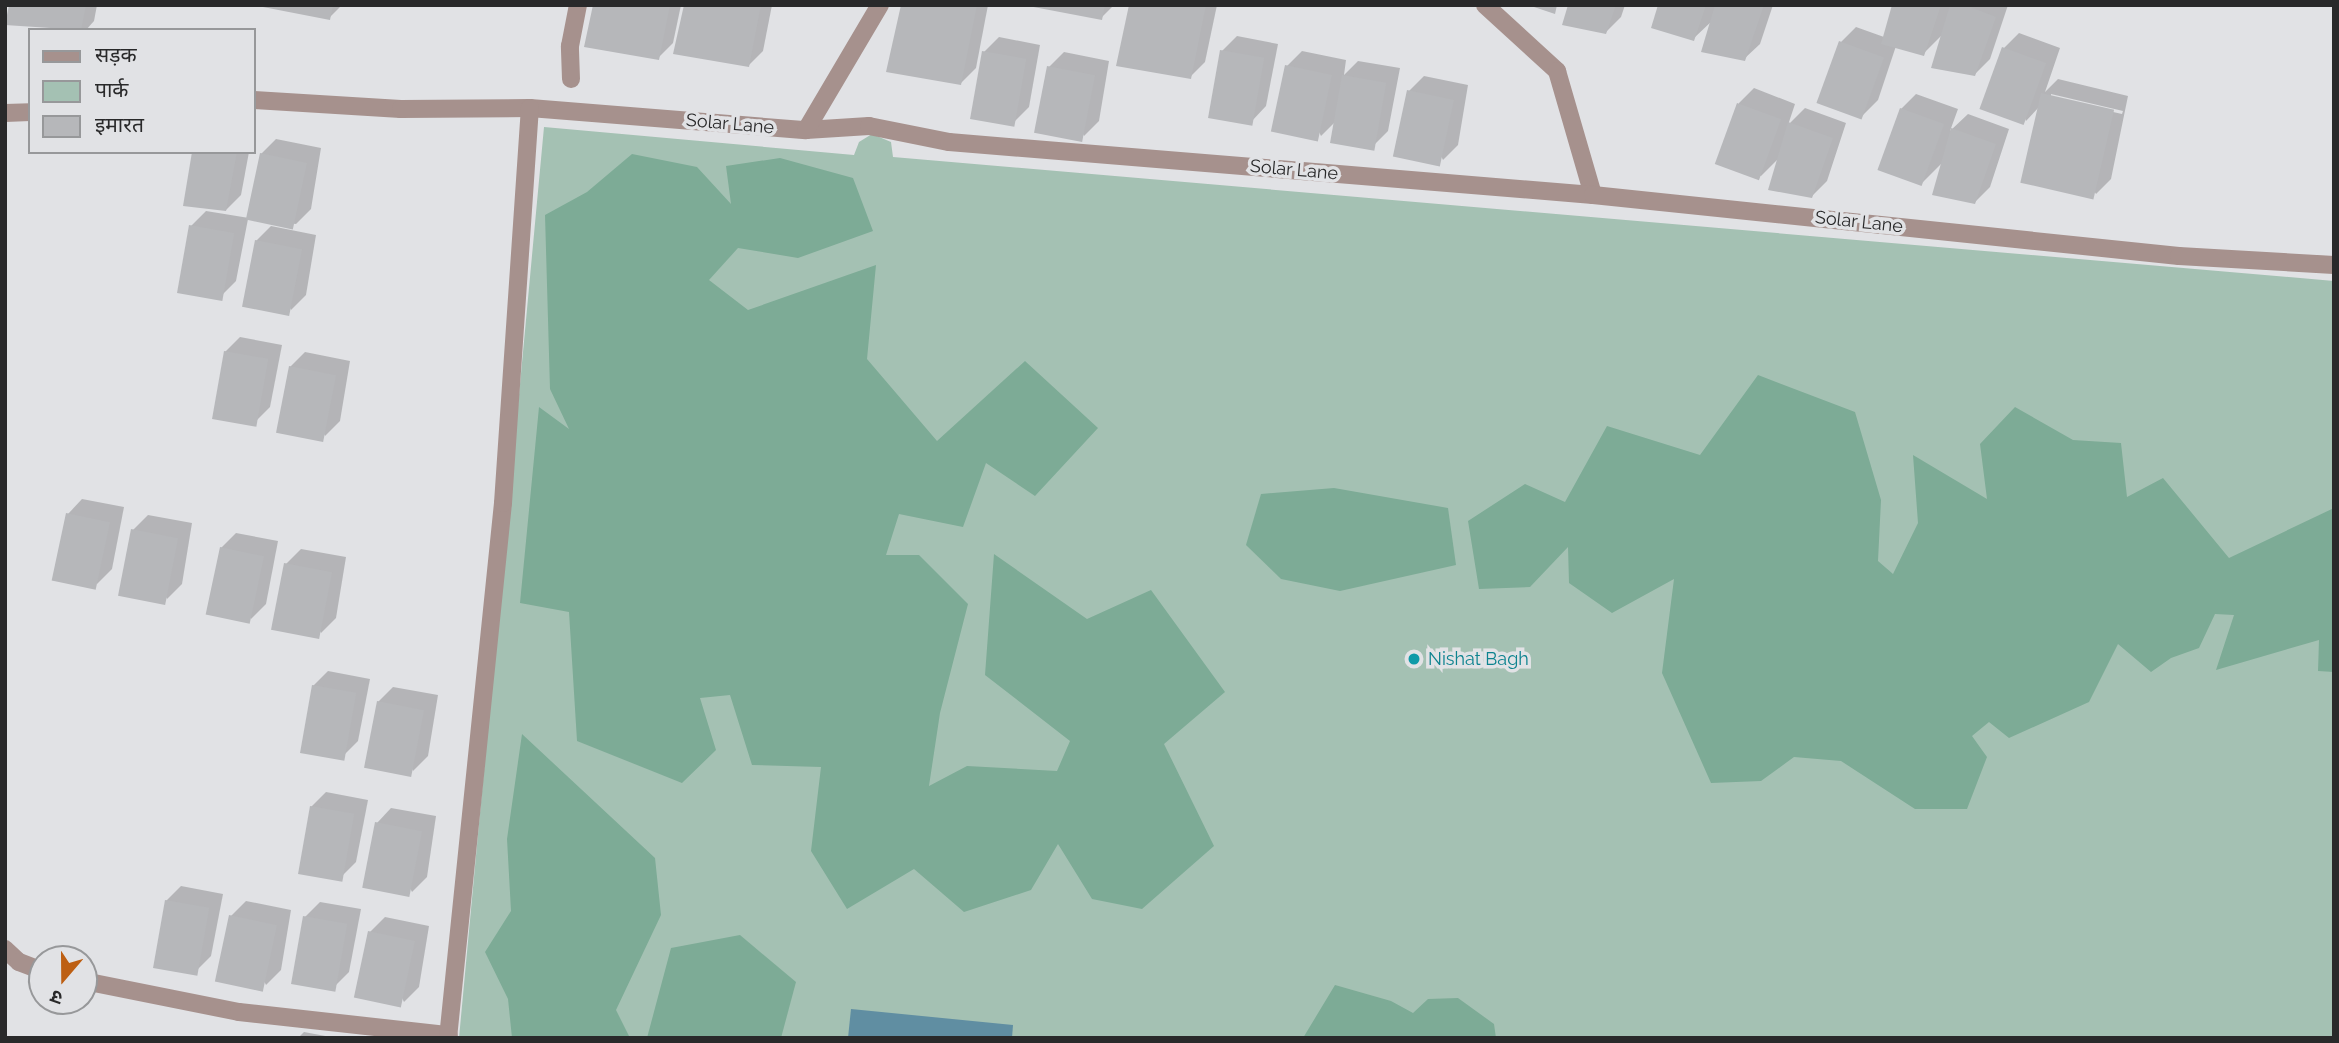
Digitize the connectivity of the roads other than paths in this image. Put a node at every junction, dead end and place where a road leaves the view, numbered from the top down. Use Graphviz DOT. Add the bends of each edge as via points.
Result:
graph roads {
  1 [pos="578,5"];
  2 [pos="880,5"];
  3 [pos="1485,5"];
  4 [pos="572,79"];
  5 [pos="256,100"];
  6 [pos="530,108"];
  7 [pos="28,112"];
  8 [pos="5,113"];
  9 [pos="806,131"];
  10 [pos="1593,195"];
  11 [pos="2334,265"];
  12 [pos="5,949"];
  13 [pos="28,966"];
  14 [pos="98,984"];
  15 [pos="448,1036"];
  1 -- 4 [label="street" via="570,46"];
  2 -- 9 [label="street"];
  3 -- 10 [label="street" via="1557,71"];
  5 -- 6 [label="street, Solar Lane" via="401,109"];
  6 -- 9 [label="street, Solar Lane"];
  6 -- 15 [label="street" via="503,503"];
  7 -- 8 [label="street"];
  9 -- 10 [label="street, Solar Lane" via="869,126 949,142"];
  10 -- 11 [label="street, Solar Lane" via="2179,256"];
  12 -- 13 [label="street"];
  14 -- 15 [label="street" via="239,1012"];
}
